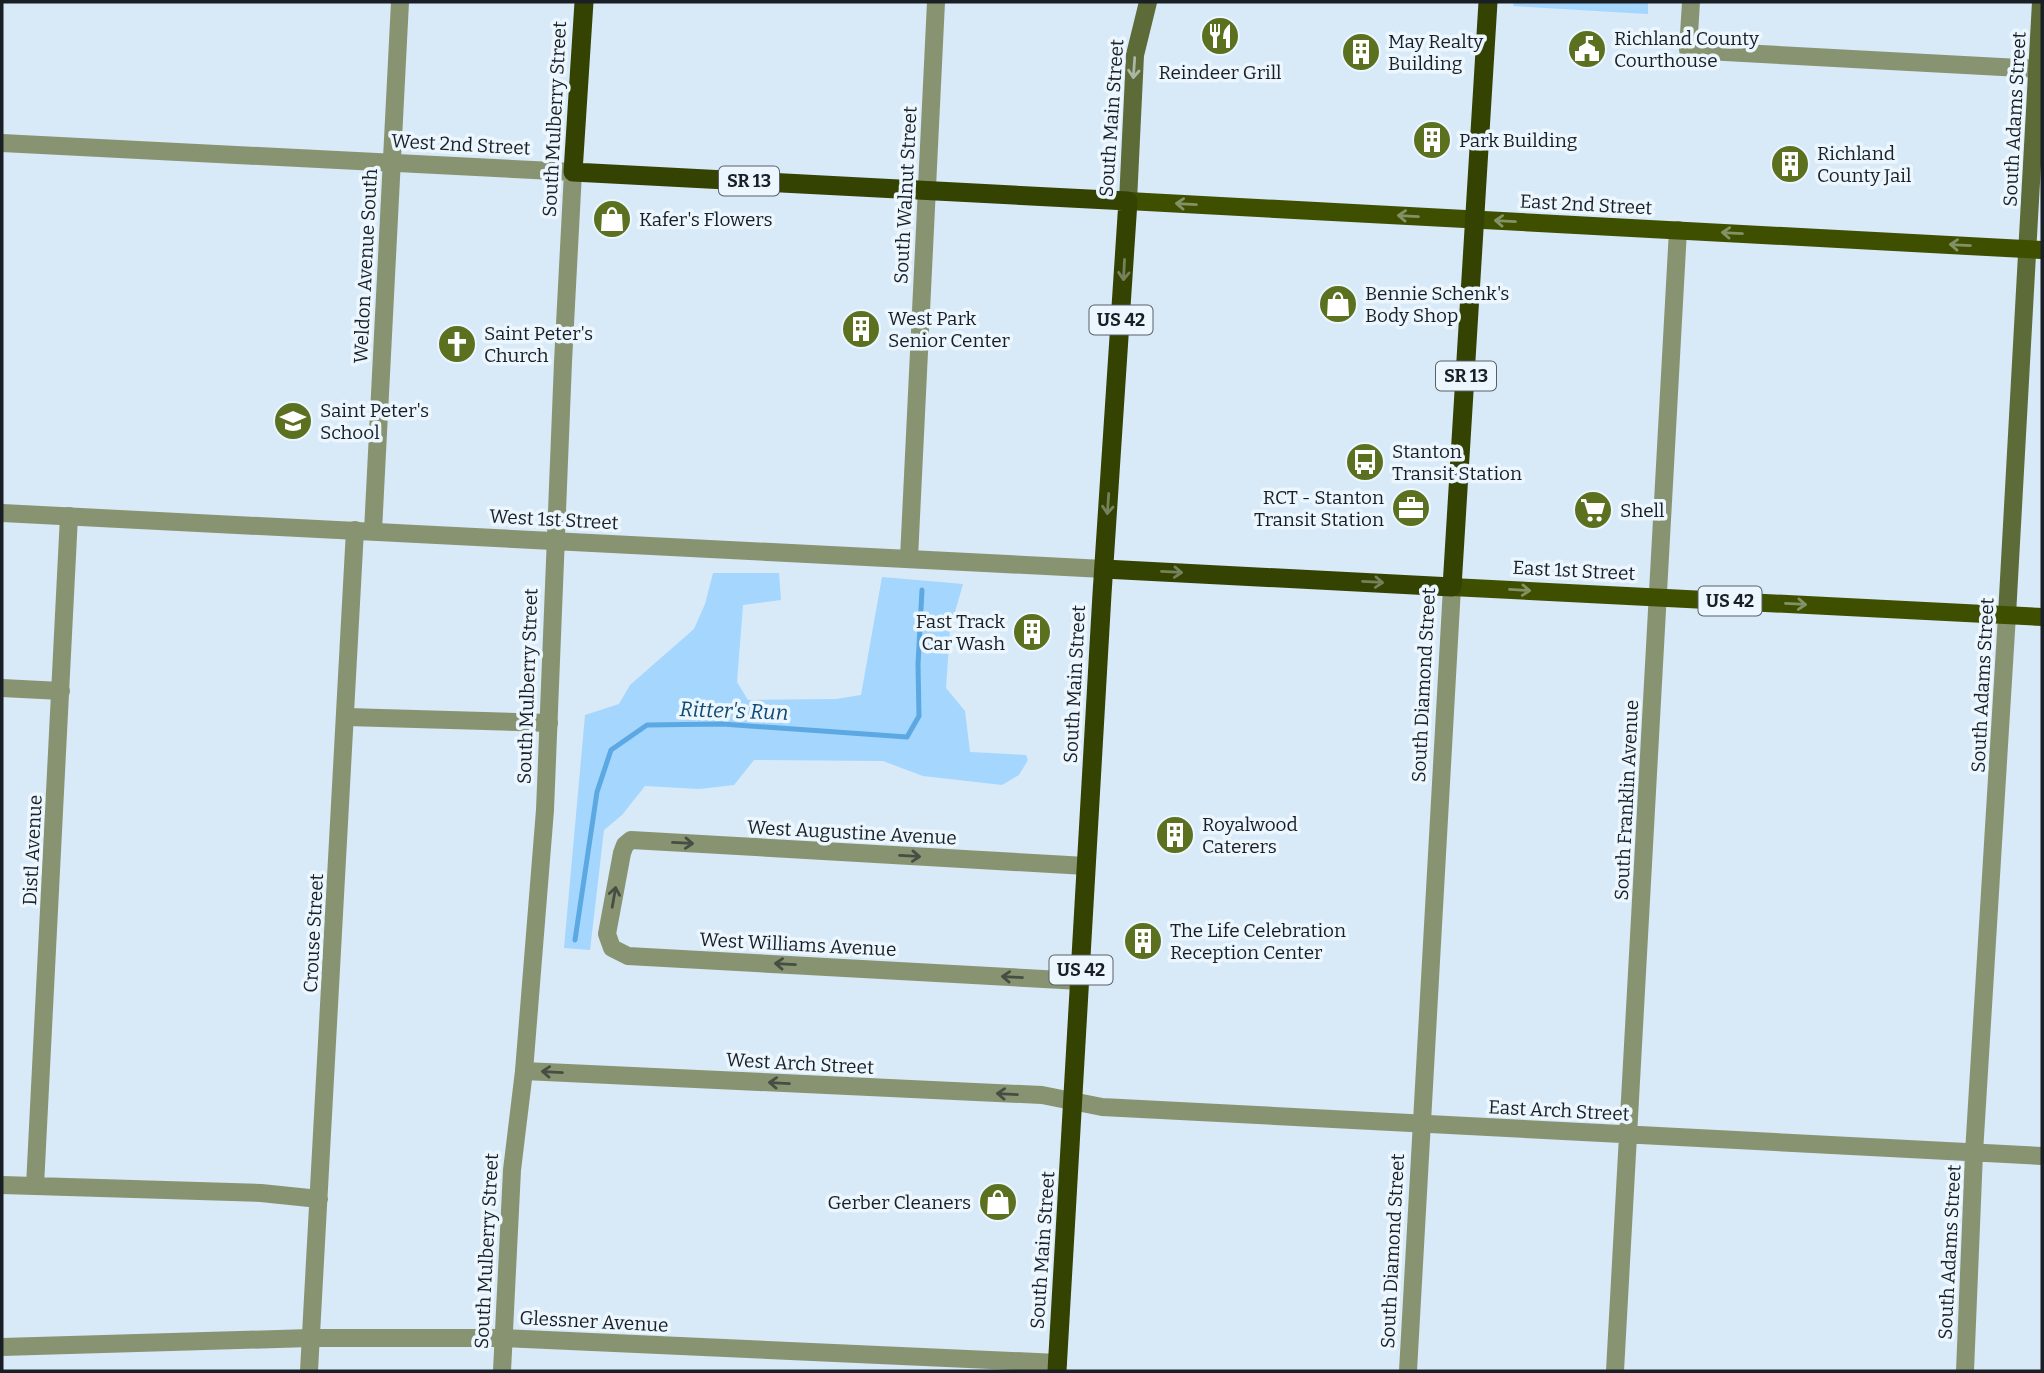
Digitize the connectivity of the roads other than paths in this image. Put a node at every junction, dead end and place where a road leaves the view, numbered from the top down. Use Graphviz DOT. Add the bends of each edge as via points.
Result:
graph roads {
  1 [pos="400,2"];
  2 [pos="584,2"];
  3 [pos="936,2"];
  4 [pos="1148,2"];
  5 [pos="1488,2"];
  6 [pos="1691,2"];
  7 [pos="2041,2"];
  8 [pos="2037,69"];
  9 [pos="2,143"];
  10 [pos="390,163"];
  11 [pos="573,172"];
  12 [pos="925,190"];
  13 [pos="1128,201"];
  14 [pos="1476,219"];
  15 [pos="1678,230"];
  16 [pos="2035,250"];
  17 [pos="2,513"];
  18 [pos="69,516"];
  19 [pos="364,531"];
  20 [pos="556,540"];
  21 [pos="909,558"];
  22 [pos="1104,569"];
  23 [pos="1452,587"];
  24 [pos="1658,597"];
  25 [pos="2007,615"];
  26 [pos="2042,617"];
  27 [pos="2,688"];
  28 [pos="61,691"];
  29 [pos="347,717"];
  30 [pos="549,723"];
  31 [pos="622,853"];
  32 [pos="1086,866"];
  33 [pos="1080,981"];
  34 [pos="524,1071"];
  35 [pos="1074,1102"];
  36 [pos="1421,1124"];
  37 [pos="1627,1135"];
  38 [pos="1974,1153"];
  39 [pos="2042,1156"];
  40 [pos="2,1185"];
  41 [pos="35,1186"];
  42 [pos="319,1199"];
  43 [pos="504,1338"];
  44 [pos="310,1339"];
  45 [pos="2,1347"];
  46 [pos="1057,1367"];
  47 [pos="309,1371"];
  48 [pos="502,1371"];
  49 [pos="1408,1371"];
  50 [pos="1615,1371"];
  51 [pos="1965,1371"];
  1 -- 10 [label="street, Weldon Avenue South"];
  2 -- 11 [label="highway, South Mulberry Street"];
  3 -- 12 [label="street, South Walnut Street"];
  4 -- 13 [label="main road, South Main Street, one-way" via="1135,55"];
  5 -- 14 [label="highway, South Diamond Street / SR 13"];
  6 -- 8 [label="street" via="1688,50"];
  7 -- 8 [label="main road, South Adams Street"];
  8 -- 16 [label="main road, South Adams Street"];
  9 -- 10 [label="street, West 2nd Street"];
  10 -- 11 [label="street, West 2nd Street"];
  10 -- 19 [label="street, Weldon Avenue South"];
  11 -- 12 [label="highway, West 2nd Street / SR 13"];
  11 -- 20 [label="street, South Mulberry Street"];
  12 -- 13 [label="highway, West 2nd Street / SR 13"];
  12 -- 21 [label="street, South Walnut Street"];
  14 -- 13 [label="main road, East 2nd Street, one-way"];
  13 -- 22 [label="highway, South Main Street / US 42, one-way"];
  15 -- 14 [label="main road, East 2nd Street, one-way"];
  14 -- 23 [label="highway, South Diamond Street / SR 13"];
  16 -- 15 [label="main road, East 2nd Street, one-way"];
  15 -- 24 [label="street, South Franklin Avenue"];
  16 -- 25 [label="main road, South Adams Street"];
  17 -- 18 [label="street, West 1st Street"];
  18 -- 19 [label="street, West 1st Street"];
  18 -- 28 [label="street, Distl Avenue"];
  19 -- 20 [label="street, West 1st Street"];
  19 -- 29 [label="street, Crouse Street"];
  20 -- 21 [label="street, West 1st Street"];
  20 -- 30 [label="street, South Mulberry Street"];
  21 -- 22 [label="street, West 1st Street"];
  22 -- 23 [label="highway, East 1st Street / US 42, one-way"];
  22 -- 32 [label="highway, South Main Street / US 42"];
  23 -- 24 [label="main road, East 1st Street / US 42, one-way"];
  23 -- 36 [label="street, South Diamond Street"];
  24 -- 25 [label="main road, East 1st Street / US 42, one-way"];
  24 -- 37 [label="street, South Franklin Avenue"];
  25 -- 26 [label="main road, East 1st Street / US 42"];
  25 -- 38 [label="street, South Adams Street"];
  27 -- 28 [label="street"];
  28 -- 41 [label="street, Distl Avenue"];
  29 -- 30 [label="street"];
  29 -- 42 [label="street, Crouse Street"];
  30 -- 34 [label="street, South Mulberry Street"];
  31 -- 32 [label="street, West Augustine Avenue, one-way" via="631,840"];
  33 -- 31 [label="street, West Williams Avenue, one-way" via="628,956 612,948 607,934"];
  32 -- 33 [label="highway, South Main Street / US 42"];
  33 -- 35 [label="highway, South Main Street / US 42"];
  35 -- 34 [label="street, West Arch Street, one-way" via="1042,1096"];
  34 -- 43 [label="street, South Mulberry Street" via="512,1170"];
  35 -- 36 [label="street, East Arch Street"];
  35 -- 46 [label="highway, South Main Street / US 42"];
  36 -- 37 [label="street, East Arch Street"];
  36 -- 49 [label="street, South Diamond Street"];
  37 -- 38 [label="street, East Arch Street"];
  37 -- 50 [label="street, South Franklin Avenue"];
  38 -- 39 [label="street, East Arch Street"];
  38 -- 51 [label="street, South Adams Street"];
  40 -- 41 [label="street"];
  41 -- 42 [label="street"];
  42 -- 44 [label="street, Crouse Street"];
  43 -- 44 [label="street, Glessner Avenue"];
  43 -- 46 [label="street, Glessner Avenue"];
  43 -- 48 [label="street, South Mulberry Street"];
  44 -- 45 [label="street, Glessner Avenue"];
  44 -- 47 [label="street, Crouse Street"];
}
